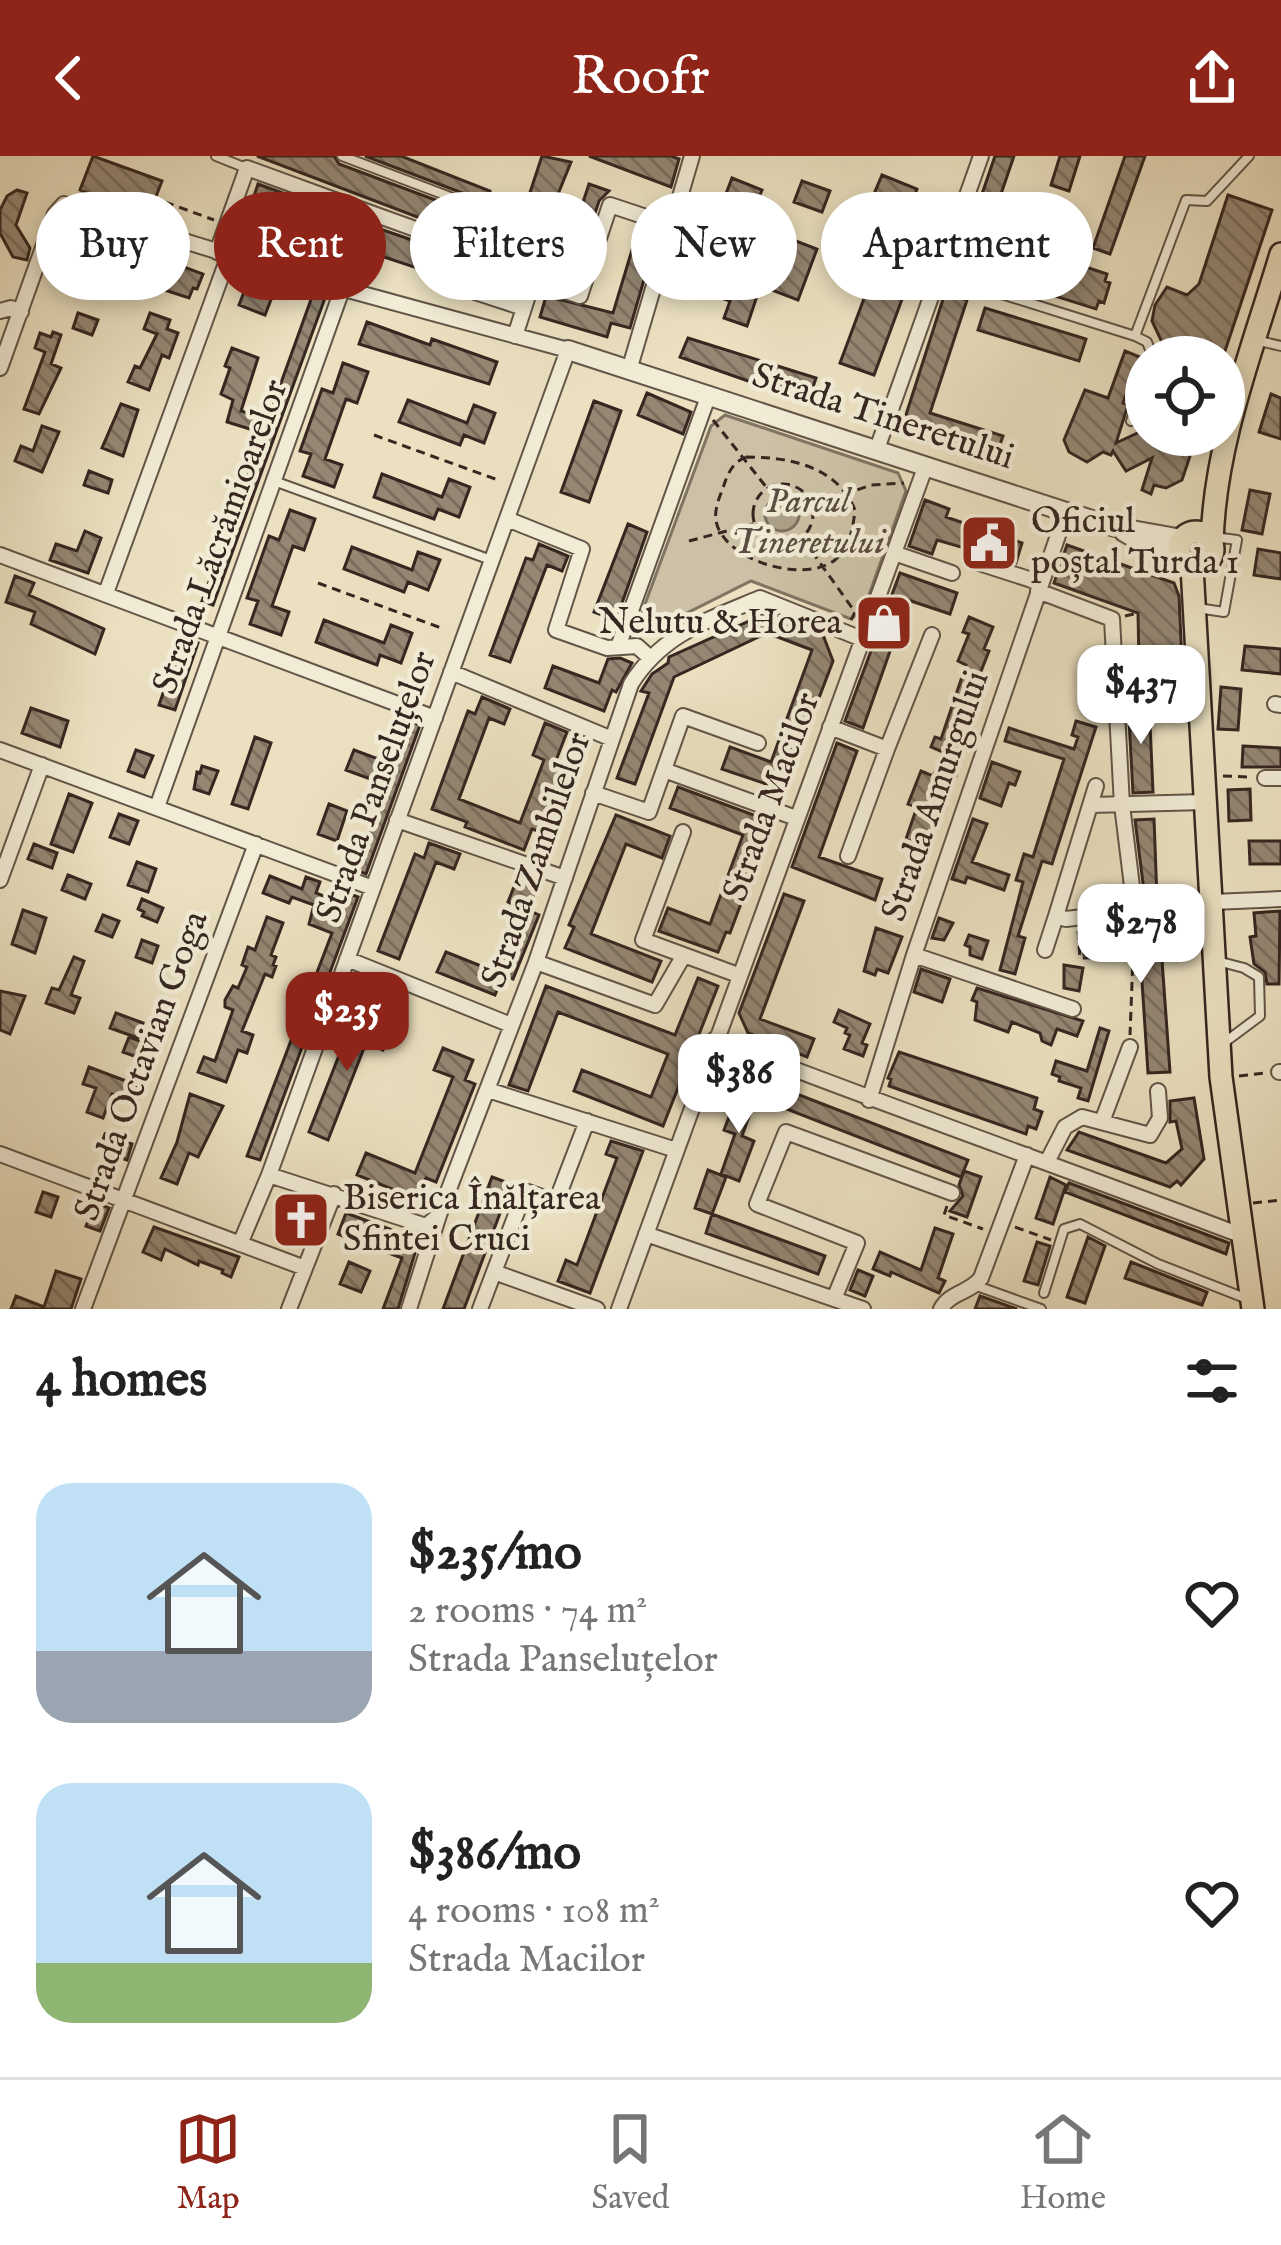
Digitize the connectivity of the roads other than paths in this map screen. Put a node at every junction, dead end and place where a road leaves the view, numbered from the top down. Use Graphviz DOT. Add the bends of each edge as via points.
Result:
graph roads {
  1 [pos="216,156"];
  2 [pos="342,156"];
  3 [pos="692,156"];
  4 [pos="981,156"];
  5 [pos="1249,156"];
  6 [pos="247,168"];
  7 [pos="238,192"];
  8 [pos="311,192"];
  9 [pos="437,192"];
  10 [pos="681,192"];
  11 [pos="968,192"];
  12 [pos="631,212"];
  13 [pos="214,251"];
  14 [pos="1281,254"];
  15 [pos="214,280"];
  16 [pos="386,299"];
  17 [pos="338,300"];
  18 [pos="500,300"];
  19 [pos="649,300"];
  20 [pos="930,300"];
  21 [pos="1022,300"];
  22 [pos="524,308"];
  23 [pos="0,311"];
  24 [pos="21,312"];
  25 [pos="515,336"];
  26 [pos="1136,336"];
  27 [pos="1256,340"];
  28 [pos="1281,346"];
  29 [pos="568,350"];
  30 [pos="0,368"];
  31 [pos="630,368"];
  32 [pos="707,402"];
  33 [pos="877,449"];
  34 [pos="926,465"];
  35 [pos="272,480"];
  36 [pos="1066,512"];
  37 [pos="507,519"];
  38 [pos="1197,547"];
  39 [pos="894,553"];
  40 [pos="0,555"];
  41 [pos="492,560"];
  42 [pos="979,563"];
  43 [pos="952,573"];
  44 [pos="1039,587"];
  45 [pos="106,592"];
  46 [pos="1204,609"];
  47 [pos="217,634"];
  48 [pos="932,635"];
  49 [pos="862,639"];
  50 [pos="618,647"];
  51 [pos="1199,651"];
  52 [pos="648,656"];
  53 [pos="452,672"];
  54 [pos="435,718"];
  55 [pos="830,728"];
  56 [pos="611,739"];
  57 [pos="758,743"];
  58 [pos="887,749"];
  59 [pos="0,750"];
  60 [pos="42,765"];
  61 [pos="664,770"];
  62 [pos="1096,786"];
  63 [pos="593,793"];
  64 [pos="1204,802"];
  65 [pos="1091,805"];
  66 [pos="1122,805"];
  67 [pos="157,807"];
  68 [pos="796,818"];
  69 [pos="397,820"];
  70 [pos="683,832"];
  71 [pos="256,844"];
  72 [pos="848,856"];
  73 [pos="565,878"];
  74 [pos="0,880"];
  75 [pos="373,888"];
  76 [pos="1279,901"];
  77 [pos="1214,906"];
  78 [pos="1136,911"];
  79 [pos="1056,916"];
  80 [pos="1046,950"];
  81 [pos="914,955"];
  82 [pos="684,956"];
  83 [pos="347,959"];
  84 [pos="1216,961"];
  85 [pos="536,962"];
  86 [pos="738,976"];
  87 [pos="1073,1009"];
  88 [pos="511,1024"];
  89 [pos="715,1040"];
  90 [pos="1220,1046"];
  91 [pos="1130,1047"];
  92 [pos="488,1090"];
  93 [pos="1158,1091"];
  94 [pos="868,1100"];
  95 [pos="1103,1120"];
  96 [pos="587,1121"];
  97 [pos="676,1150"];
  98 [pos="0,1154"];
  99 [pos="1027,1155"];
  100 [pos="1047,1162"];
  101 [pos="268,1175"];
  102 [pos="952,1193"];
  103 [pos="334,1194"];
  104 [pos="124,1201"];
  105 [pos="439,1215"];
  106 [pos="646,1234"];
  107 [pos="1243,1236"];
  108 [pos="240,1244"];
  109 [pos="304,1268"];
  110 [pos="494,1272"];
  111 [pos="975,1286"];
  112 [pos="1044,1293"];
  113 [pos="835,1299"];
  114 [pos="1252,1305"];
  115 [pos="83,1309"];
  116 [pos="290,1309"];
  117 [pos="409,1309"];
  118 [pos="480,1309"];
  119 [pos="597,1309"];
  120 [pos="619,1309"];
  121 [pos="863,1309"];
  122 [pos="941,1309"];
  123 [pos="1042,1309"];
  1 -- 6 [label="lane"];
  2 -- 9 [label="lane"];
  3 -- 10 [label="street"];
  4 -- 11 [label="street"];
  5 -- 26 [label="lane" via="1207,201 1186,200"];
  6 -- 7 [label="street"];
  6 -- 8 [label="street"];
  12 -- 22 [label="street" via="610,205 580,296 533,280"];
  13 -- 24 [label="street, Strada Tineretului" via="64,204"];
  14 -- 27 [label="main road"];
  15 -- 45 [label="street"];
  16 -- 25 [label="street, Strada Tineretului"];
  17 -- 35 [label="street, Strada Lăcrămioarelor"];
  18 -- 22 [label="street"];
  19 -- 31 [label="street"];
  20 -- 33 [label="street"];
  21 -- 26 [label="lane"];
  22 -- 25 [label="street"];
  23 -- 24 [label="street"];
  24 -- 30 [label="street"];
  25 -- 29 [label="street, Strada Tineretului"];
  27 -- 28 [label="lane"];
  27 -- 38 [label="main road"];
  29 -- 31 [label="street, Strada Tineretului"];
  29 -- 37 [label="street, Strada Panseluțelor"];
  31 -- 32 [label="street, Strada Tineretului"];
  32 -- 33 [label="street, Strada Tineretului"];
  32 -- 50 [label="street"];
  33 -- 34 [label="street, Strada Tineretului"];
  34 -- 36 [label="street, Strada Tineretului"];
  34 -- 39 [label="street, Strada Macilor"];
  35 -- 41 [label="lane"];
  35 -- 47 [label="street, Strada Lăcrămioarelor"];
  36 -- 38 [label="street, Strada Tineretului"];
  36 -- 44 [label="street, Strada Amurgului"];
  37 -- 41 [label="street, Strada Panseluțelor"];
  37 -- 50 [label="street" via="582,549 556,629"];
  38 -- 46 [label="main road"];
  38 -- 46 [label="lane" via="1237,540 1224,612"];
  38 -- 51 [label="main road"];
  39 -- 43 [label="street"];
  39 -- 49 [label="street, Strada Macilor"];
  40 -- 45 [label="street"];
  41 -- 53 [label="street, Strada Panseluțelor"];
  42 -- 44 [label="street"];
  44 -- 66 [label="street" via="1112,619"];
  44 -- 81 [label="street, Strada Amurgului"];
  45 -- 47 [label="street"];
  46 -- 51 [label="main road"];
  47 -- 54 [label="street"];
  47 -- 67 [label="street, Strada Lăcrămioarelor"];
  48 -- 58 [label="street"];
  49 -- 52 [label="street" via="760,598"];
  49 -- 55 [label="street, Strada Macilor"];
  50 -- 52 [label="street" via="637,646"];
  51 -- 64 [label="main road"];
  52 -- 56 [label="street, Strada Zambilelor"];
  53 -- 54 [label="street, Strada Panseluțelor"];
  53 -- 56 [label="street"];
  54 -- 69 [label="street, Strada Panseluțelor"];
  55 -- 58 [label="street"];
  55 -- 68 [label="street, Strada Macilor"];
  56 -- 63 [label="street, Strada Zambilelor"];
  57 -- 61 [label="street" via="683,716"];
  58 -- 72 [label="street"];
  59 -- 60 [label="street"];
  60 -- 67 [label="street"];
  60 -- 74 [label="street"];
  61 -- 63 [label="street" via="649,812"];
  61 -- 68 [label="street"];
  62 -- 65 [label="street"];
  63 -- 73 [label="street, Strada Zambilelor"];
  64 -- 66 [label="street"];
  64 -- 77 [label="main road"];
  65 -- 66 [label="street"];
  65 -- 79 [label="street"];
  66 -- 78 [label="street"];
  67 -- 71 [label="street"];
  68 -- 86 [label="street, Strada Macilor"];
  69 -- 73 [label="street"];
  69 -- 75 [label="street, Strada Panseluțelor"];
  70 -- 82 [label="street" via="643,940"];
  71 -- 75 [label="street"];
  71 -- 104 [label="street, Strada Octavian Goga"];
  73 -- 85 [label="street, Strada Zambilelor"];
  75 -- 83 [label="street, Strada Panseluțelor"];
  76 -- 77 [label="street"];
  77 -- 78 [label="street"];
  77 -- 84 [label="main road"];
  78 -- 79 [label="street"];
  79 -- 80 [label="street"];
  81 -- 87 [label="street"];
  81 -- 94 [label="street, Strada Amurgului"];
  82 -- 85 [label="street" via="655,1005"];
  82 -- 86 [label="street"];
  83 -- 88 [label="street"];
  83 -- 101 [label="street, Strada Panseluțelor"];
  84 -- 90 [label="main road"];
  84 -- 90 [label="lane" via="1259,977 1260,1016"];
  85 -- 88 [label="street, Strada Zambilelor"];
  86 -- 89 [label="street, Strada Macilor"];
  88 -- 92 [label="street, Strada Zambilelor"];
  89 -- 94 [label="street"];
  89 -- 97 [label="street, Strada Macilor"];
  90 -- 107 [label="main road"];
  91 -- 95 [label="street"];
  92 -- 96 [label="street"];
  92 -- 105 [label="street, Strada Zambilelor"];
  93 -- 95 [label="street" via="1160,1118 1150,1135"];
  94 -- 99 [label="street"];
  95 -- 100 [label="street" via="1082,1117 1065,1127"];
  96 -- 97 [label="street"];
  96 -- 110 [label="street" via="556,1202 525,1191"];
  97 -- 106 [label="street, Strada Macilor"];
  98 -- 104 [label="street"];
  99 -- 100 [label="street"];
  99 -- 111 [label="street"];
  100 -- 107 [label="street"];
  101 -- 103 [label="street"];
  101 -- 108 [label="street, Strada Panseluțelor"];
  102 -- 113 [label="street" via="786,1132 757,1204 857,1243"];
  103 -- 105 [label="street" via="426,1226"];
  103 -- 109 [label="street"];
  104 -- 108 [label="street"];
  104 -- 115 [label="street, Strada Octavian Goga"];
  105 -- 117 [label="street, Strada Zambilelor"];
  106 -- 113 [label="street"];
  106 -- 120 [label="street, Strada Macilor"];
  107 -- 114 [label="main road"];
  108 -- 109 [label="street"];
  109 -- 116 [label="street"];
  110 -- 118 [label="street"];
  110 -- 119 [label="street"];
  111 -- 122 [label="street"];
  111 -- 123 [label="lane"];
  112 -- 114 [label="lane" via="1064,1229 1080,1224"];
  113 -- 121 [label="street"];
}
